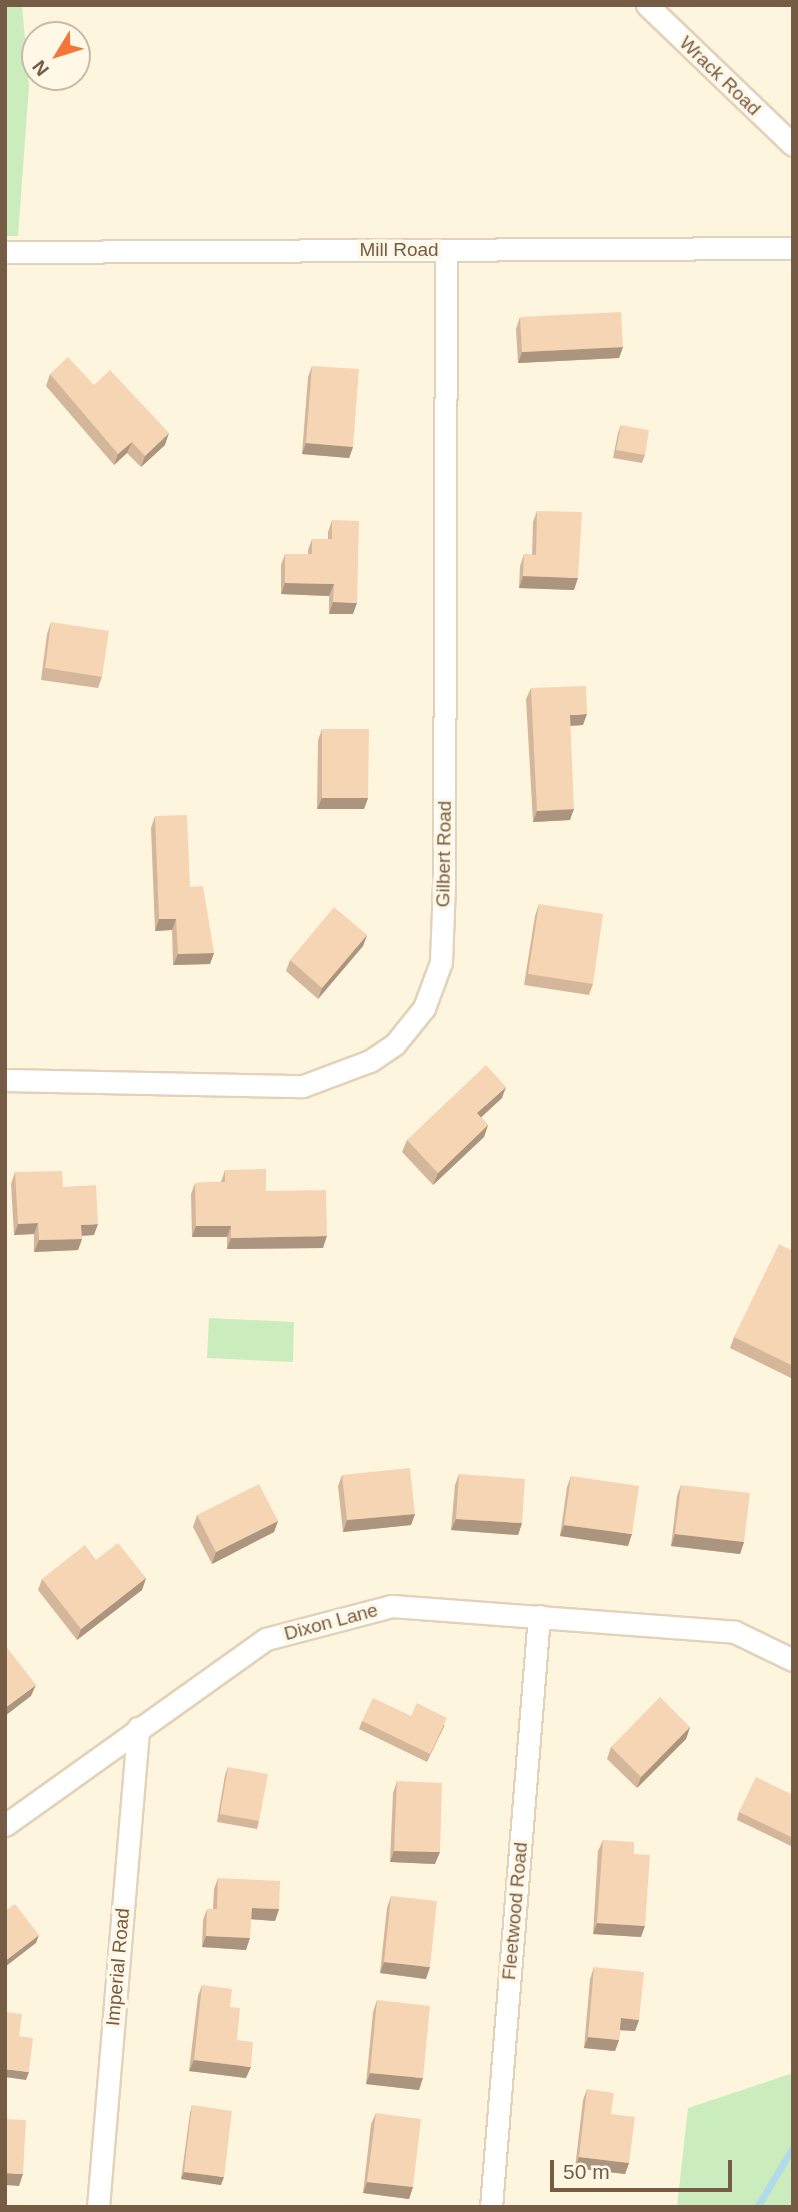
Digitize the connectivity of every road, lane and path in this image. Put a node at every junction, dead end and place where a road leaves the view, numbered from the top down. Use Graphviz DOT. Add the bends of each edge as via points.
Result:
graph roads {
  1 [pos="648,5"];
  2 [pos="793,145"];
  3 [pos="793,248"];
  4 [pos="446,250"];
  5 [pos="5,252"];
  6 [pos="5,1080"];
  7 [pos="539,1616"];
  8 [pos="793,1660"];
  9 [pos="138,1728"];
  10 [pos="5,1825"];
  11 [pos="97,2207"];
  12 [pos="491,2207"];
  1 -- 2 [label="street, Wrack Road"];
  3 -- 4 [label="street, Mill Road"];
  4 -- 5 [label="street, Mill Road"];
  4 -- 6 [label="street, Gilbert Road" via="444,884 441,962 424,1008 395,1044 370,1061 303,1086"];
  7 -- 8 [label="street, Dixon Lane" via="735,1632"];
  7 -- 9 [label="street, Dixon Lane" via="392,1606 266,1639"];
  7 -- 12 [label="street, Fleetwood Road"];
  9 -- 10 [label="street, Dixon Lane"];
  9 -- 11 [label="street, Imperial Road"];
}
